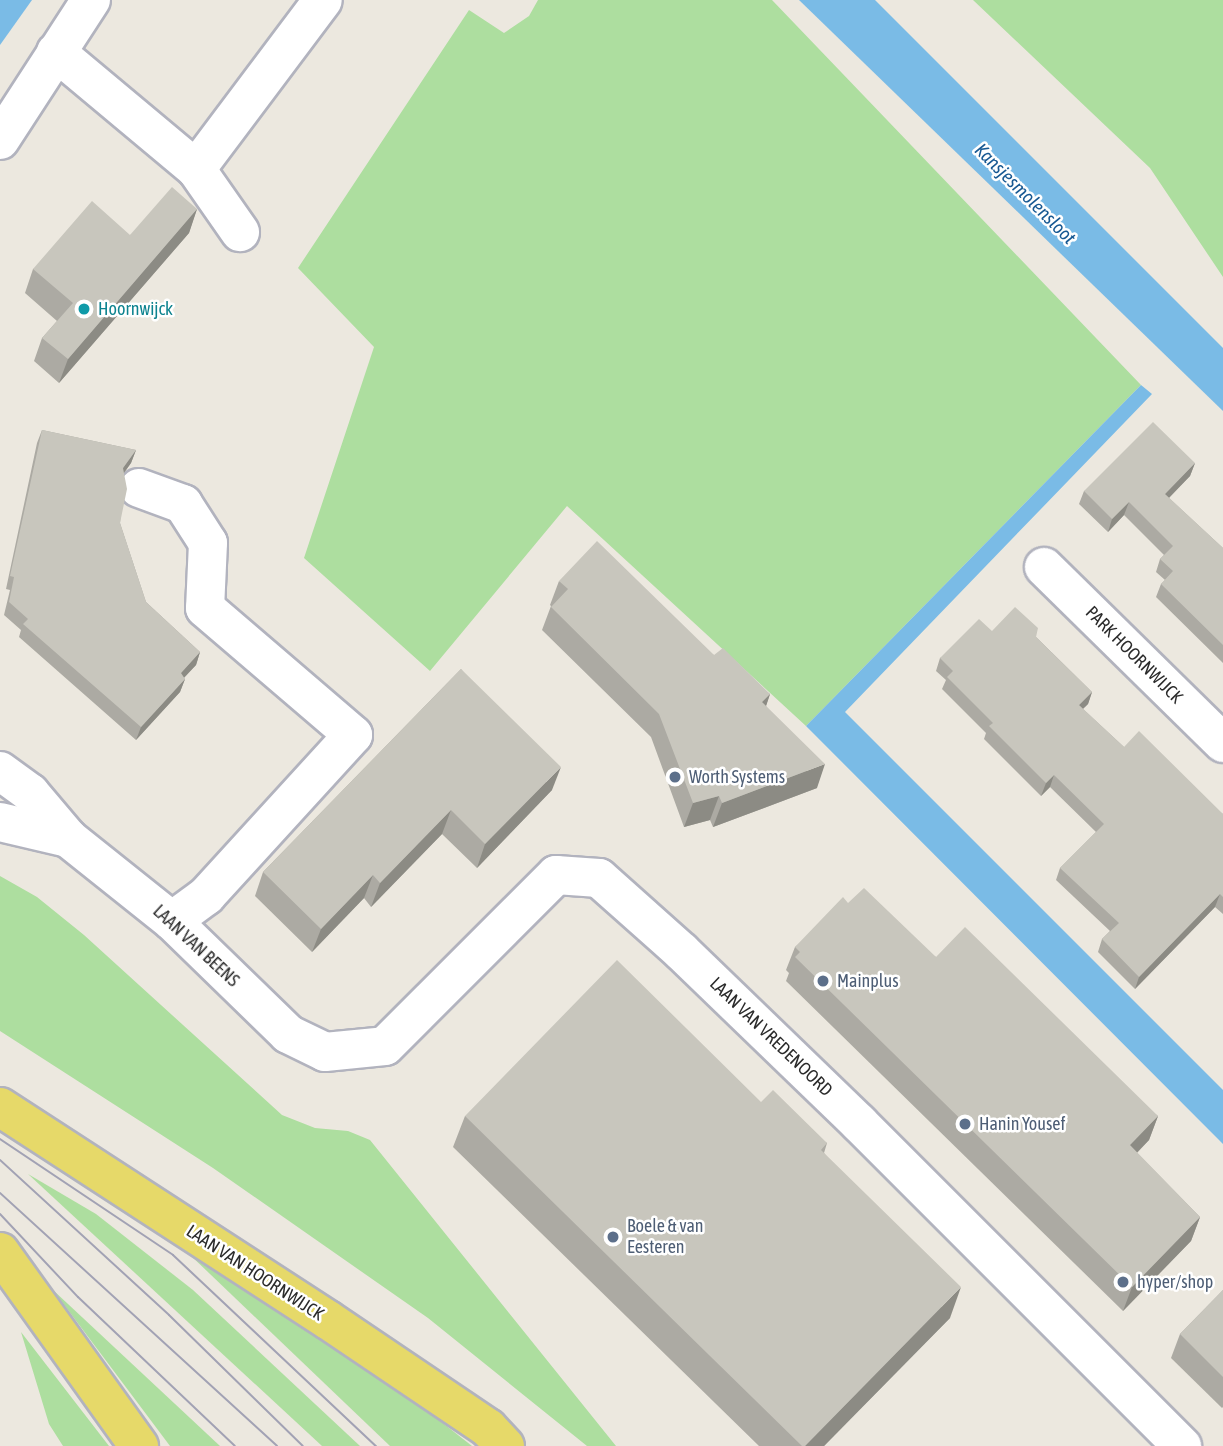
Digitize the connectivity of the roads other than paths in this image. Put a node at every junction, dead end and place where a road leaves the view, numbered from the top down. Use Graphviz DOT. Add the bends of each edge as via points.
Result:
graph roads {
  1 [pos="91,0"];
  2 [pos="323,0"];
  3 [pos="56,52"];
  4 [pos="0,140"];
  5 [pos="196,169"];
  6 [pos="240,233"];
  7 [pos="139,488"];
  8 [pos="1044,567"];
  9 [pos="1223,743"];
  10 [pos="0,771"];
  11 [pos="0,822"];
  12 [pos="68,838"];
  13 [pos="172,921"];
  14 [pos="325,1052"];
  15 [pos="0,1107"];
  16 [pos="0,1252"];
  17 [pos="139,1446"];
  18 [pos="505,1446"];
  19 [pos="1182,1446"];
  1 -- 3 [label="street"];
  2 -- 5 [label="street"];
  3 -- 4 [label="street"];
  3 -- 5 [label="street"];
  5 -- 6 [label="street"];
  7 -- 13 [label="street" via="183,504 208,543 205,608 353,735 206,896"];
  8 -- 9 [label="street, PARK HOORNWIJCK"];
  10 -- 12 [label="street, LAAN VAN BEENS" via="30,793"];
  11 -- 12 [label="street, LAAN VAN BEENS"];
  12 -- 13 [label="street, LAAN VAN BEENS"];
  13 -- 14 [label="street, LAAN VAN BEENS" via="288,1034"];
  14 -- 19 [label="street, LAAN VAN VREDENOORD" via="385,1046 556,875 598,878 682,952 849,1114"];
  15 -- 18 [label="main road, LAAN VAN HOORNWIJCK" via="328,1320 488,1428"];
  16 -- 17 [label="main road"];
}
